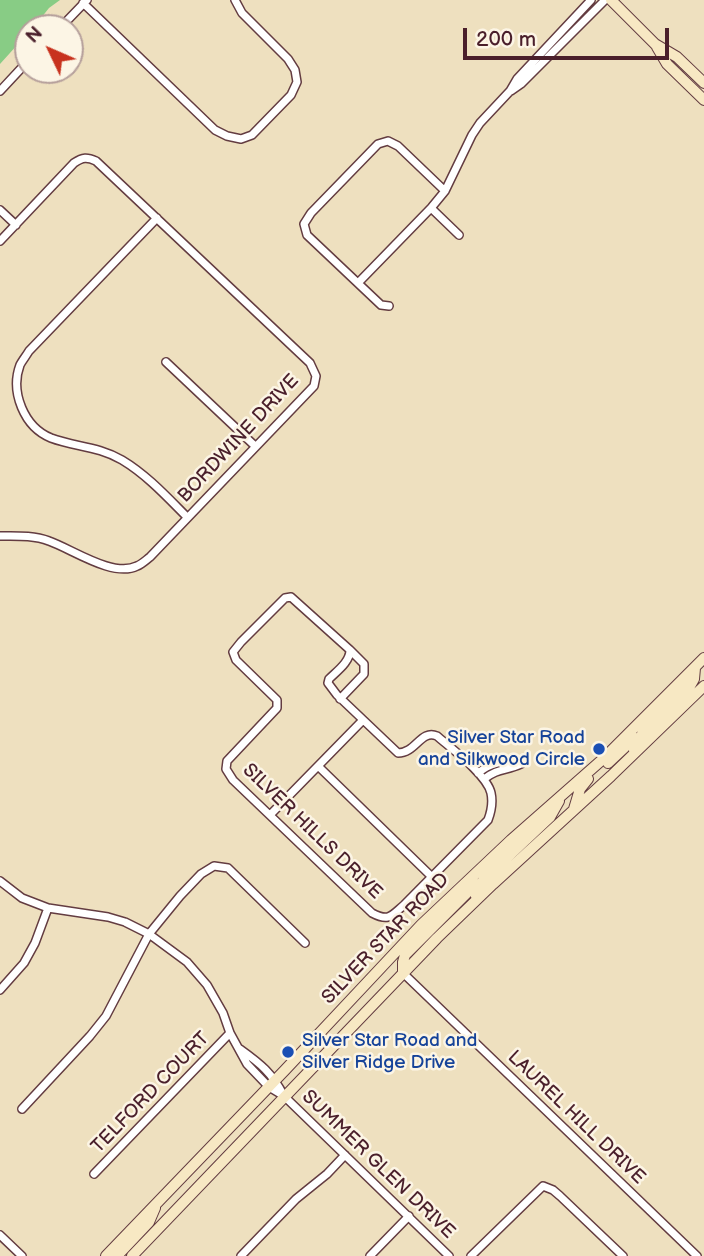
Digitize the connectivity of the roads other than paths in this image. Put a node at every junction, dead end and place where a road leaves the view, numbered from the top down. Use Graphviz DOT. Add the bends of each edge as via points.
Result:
graph roads {
  1 [pos="235,0"];
  2 [pos="591,0"];
  3 [pos="605,0"];
  4 [pos="611,0"];
  5 [pos="85,2"];
  6 [pos="655,44"];
  7 [pos="14,76"];
  8 [pos="704,83"];
  9 [pos="0,91"];
  10 [pos="510,91"];
  11 [pos="704,100"];
  12 [pos="445,191"];
  13 [pos="431,208"];
  14 [pos="0,210"];
  15 [pos="157,218"];
  16 [pos="16,225"];
  17 [pos="459,235"];
  18 [pos="0,241"];
  19 [pos="358,282"];
  20 [pos="389,306"];
  21 [pos="166,362"];
  22 [pos="255,446"];
  23 [pos="187,517"];
  24 [pos="0,536"];
  25 [pos="350,650"];
  26 [pos="704,659"];
  27 [pos="695,667"];
  28 [pos="704,686"];
  29 [pos="340,699"];
  30 [pos="363,720"];
  31 [pos="637,725"];
  32 [pos="631,757"];
  33 [pos="318,766"];
  34 [pos="561,796"];
  35 [pos="574,810"];
  36 [pos="270,815"];
  37 [pos="474,874"];
  38 [pos="432,877"];
  39 [pos="0,881"];
  40 [pos="473,903"];
  41 [pos="48,908"];
  42 [pos="149,934"];
  43 [pos="305,943"];
  44 [pos="403,973"];
  45 [pos="0,990"];
  46 [pos="230,1033"];
  47 [pos="272,1084"];
  48 [pos="284,1096"];
  49 [pos="22,1109"];
  50 [pos="345,1155"];
  51 [pos="94,1174"];
  52 [pos="158,1202"];
  53 [pos="409,1216"];
  54 [pos="0,1235"];
  55 [pos="22,1256"];
  56 [pos="106,1256"];
  57 [pos="117,1256"];
  58 [pos="132,1256"];
  59 [pos="241,1256"];
  60 [pos="370,1256"];
  61 [pos="449,1256"];
  62 [pos="471,1256"];
  63 [pos="623,1256"];
  64 [pos="697,1256"];
  1 -- 5 [label="street" via="288,59 297,82 291,95 252,135 241,139 215,130"];
  2 -- 10 [label="street"];
  3 -- 10 [label="street"];
  4 -- 6 [label="main road"];
  6 -- 8 [label="main road" via="677,57"];
  6 -- 11 [label="main road" via="667,64"];
  7 -- 9 [label="street"];
  10 -- 12 [label="street" via="476,129"];
  12 -- 13 [label="street"];
  12 -- 19 [label="street" via="388,141 378,144 310,213 304,223 307,235"];
  13 -- 17 [label="street"];
  13 -- 19 [label="street"];
  14 -- 16 [label="street"];
  15 -- 16 [label="street, BORDWINE DRIVE" via="87,157 74,163"];
  15 -- 22 [label="street, BORDWINE DRIVE" via="310,363 316,376 313,386"];
  15 -- 23 [label="street" via="29,352 20,366 17,384 19,402 37,429 48,437 120,459 142,473"];
  16 -- 18 [label="street"];
  19 -- 20 [label="street" via="381,305"];
  21 -- 22 [label="street"];
  22 -- 23 [label="street, BORDWINE DRIVE"];
  23 -- 24 [label="street, BORDWINE DRIVE" via="136,568 104,566 46,540"];
  25 -- 29 [label="street" via="328,683"];
  25 -- 29 [label="street" via="365,664 364,674"];
  25 -- 36 [label="street, SILVER HILLS DRIVE" via="291,597 235,648 236,660 273,695 277,708 227,761 226,769"];
  26 -- 27 [label="main road, SILVER STAR ROAD"];
  27 -- 31 [label="main road, SILVER STAR ROAD"];
  27 -- 32 [label="main road" via="694,679 642,734"];
  28 -- 32 [label="main road, SILVER STAR ROAD"];
  29 -- 30 [label="street, SILVER HILLS DRIVE"];
  30 -- 33 [label="street"];
  30 -- 38 [label="street, SILVER HILLS DRIVE" via="398,753 407,752 432,734 481,776 491,792 488,820"];
  31 -- 34 [label="main road, SILVER STAR ROAD"];
  31 -- 35 [label="main road" via="625,747 579,789"];
  32 -- 35 [label="main road, SILVER STAR ROAD"];
  33 -- 36 [label="street"];
  33 -- 38 [label="street"];
  34 -- 37 [label="main road, SILVER STAR ROAD"];
  34 -- 40 [label="main road" via="550,817 483,880"];
  35 -- 40 [label="main road, SILVER STAR ROAD"];
  36 -- 38 [label="street, SILVER HILLS DRIVE" via="382,918 389,917"];
  37 -- 44 [label="main road" via="467,893 405,955"];
  37 -- 47 [label="main road, SILVER STAR ROAD"];
  39 -- 41 [label="street" via="22,898"];
  40 -- 44 [label="main road, SILVER STAR ROAD"];
  41 -- 42 [label="street" via="108,917"];
  41 -- 45 [label="street" via="24,963"];
  42 -- 43 [label="street" via="201,874 214,866 228,867"];
  42 -- 46 [label="street" via="187,962 207,985"];
  42 -- 49 [label="street" via="106,1016"];
  44 -- 48 [label="main road, SILVER STAR ROAD"];
  44 -- 64 [label="street, LAUREL HILL DRIVE"];
  46 -- 47 [label="street" via="237,1047 261,1064"];
  46 -- 51 [label="street, TELFORD COURT"];
  47 -- 48 [label="street, SUMMER GLEN DRIVE"];
  47 -- 52 [label="main road, SILVER STAR ROAD"];
  48 -- 50 [label="street, SUMMER GLEN DRIVE"];
  48 -- 58 [label="main road, SILVER STAR ROAD"];
  50 -- 53 [label="street, SUMMER GLEN DRIVE"];
  50 -- 59 [label="street"];
  52 -- 56 [label="main road, SILVER STAR ROAD"];
  52 -- 57 [label="main road" via="149,1222"];
  53 -- 60 [label="street"];
  53 -- 61 [label="street, SUMMER GLEN DRIVE"];
  54 -- 55 [label="street"];
  62 -- 63 [label="street" via="543,1186 561,1196"];
}
